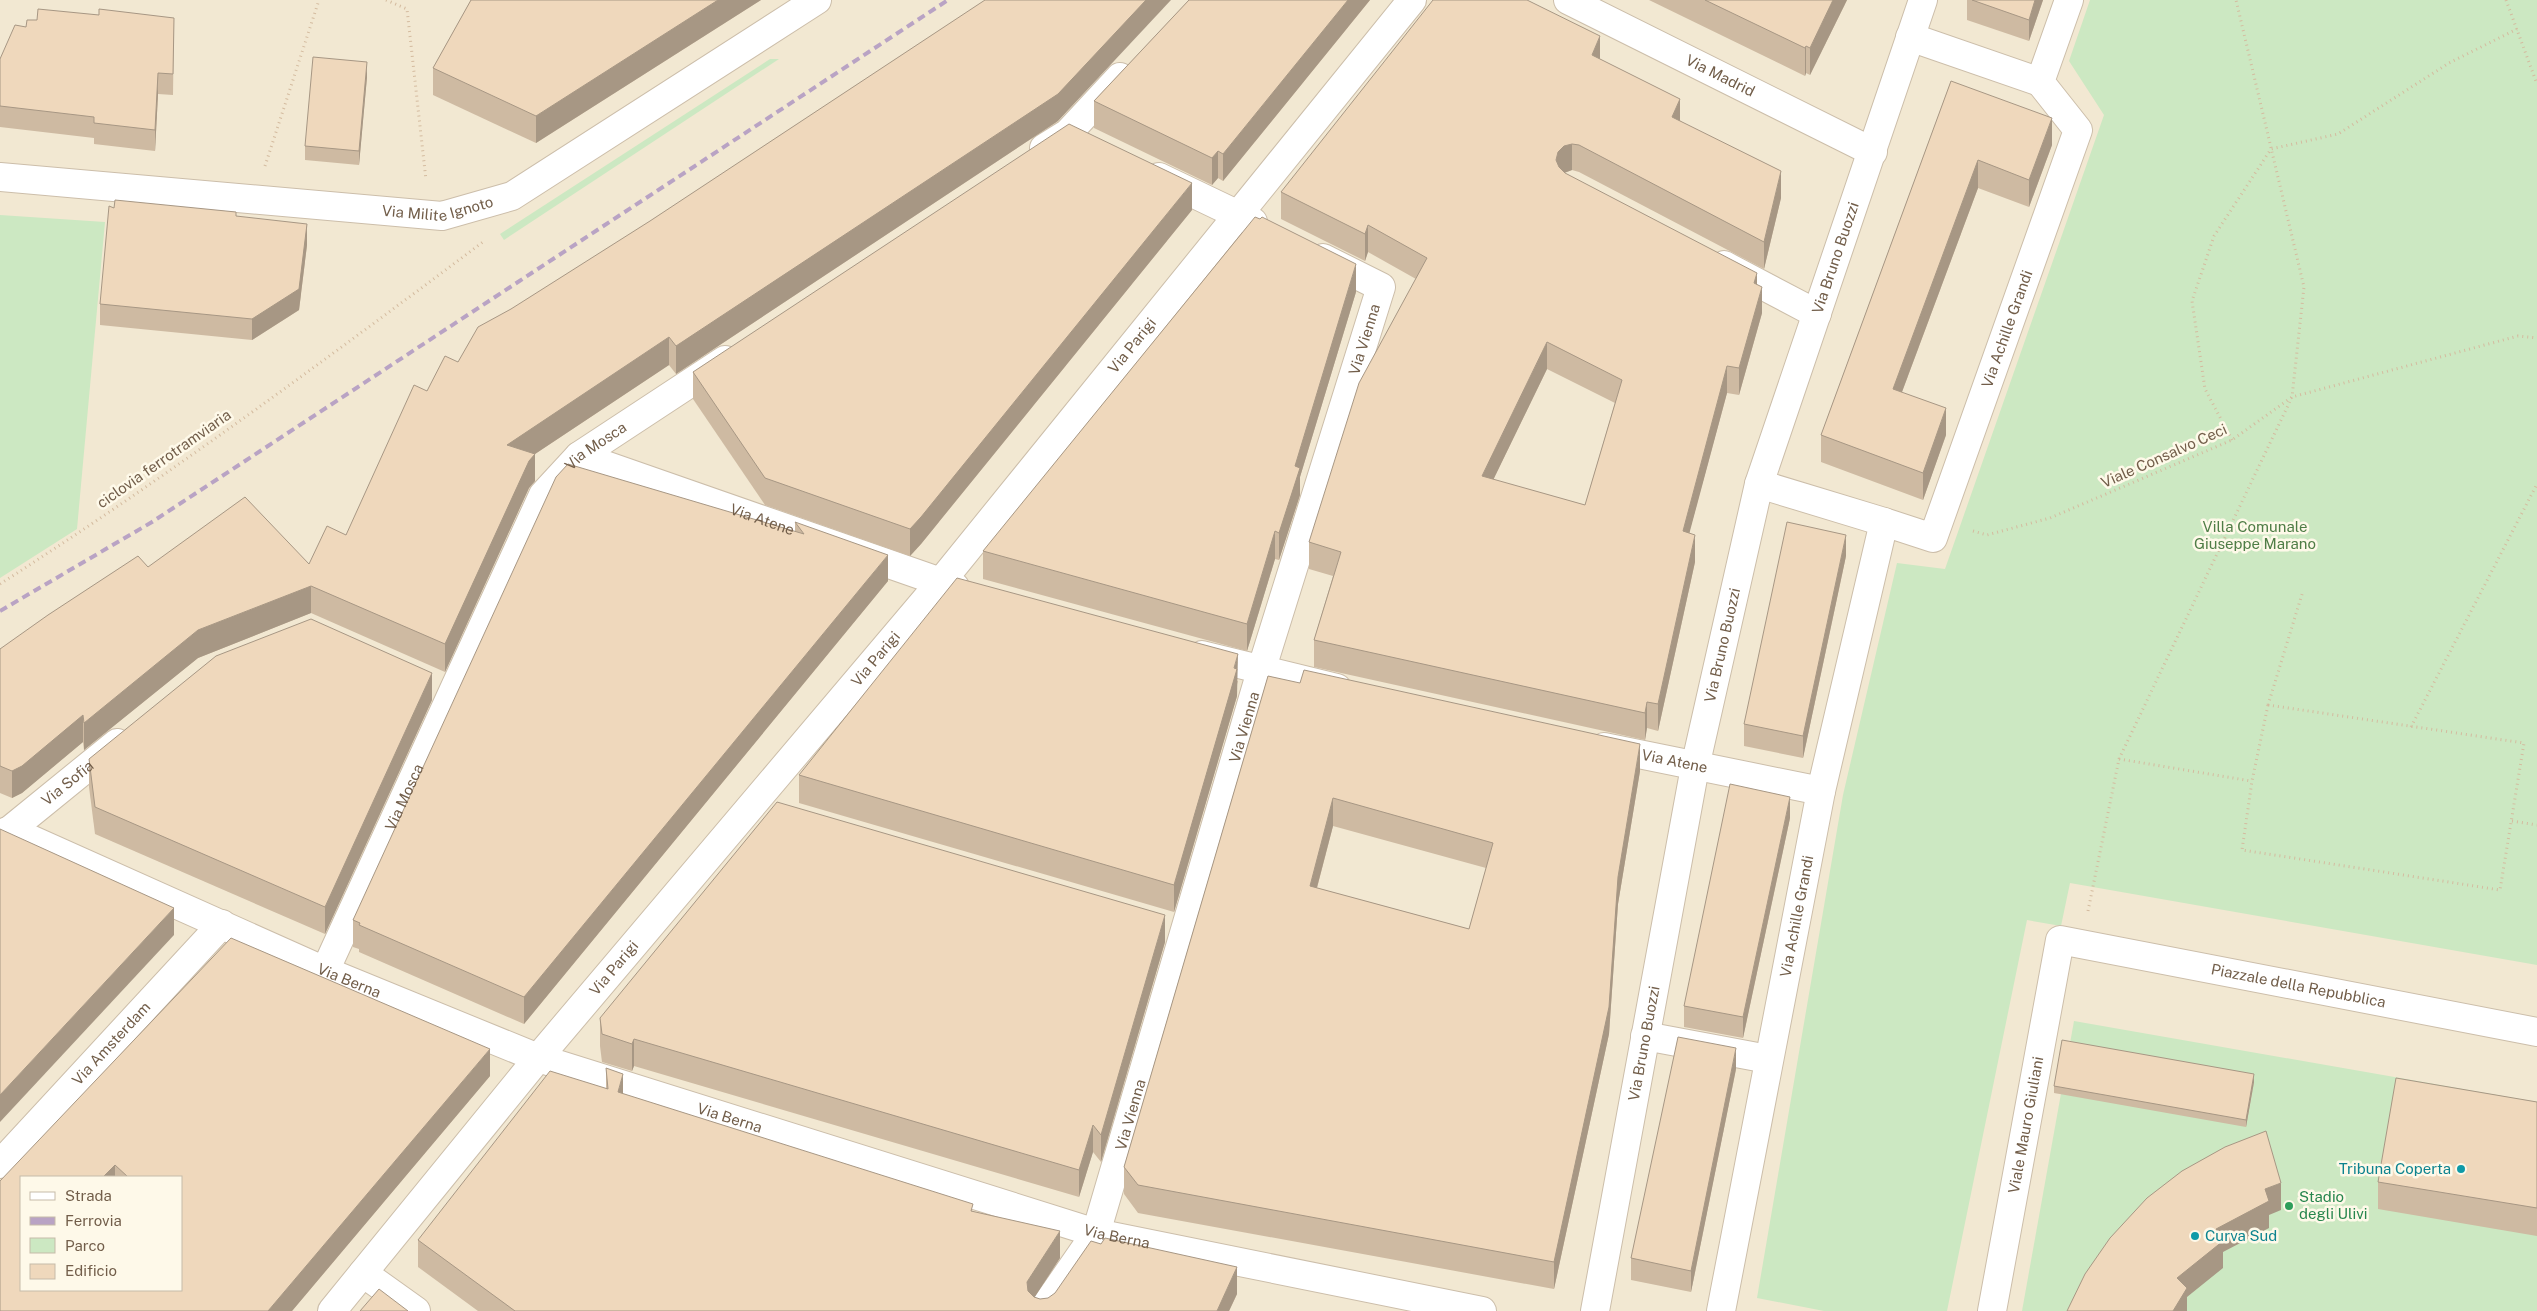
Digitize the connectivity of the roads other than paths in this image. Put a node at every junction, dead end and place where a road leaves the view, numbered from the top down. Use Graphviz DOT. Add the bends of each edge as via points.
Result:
graph roads {
  1 [pos="817,0"];
  2 [pos="1412,0"];
  3 [pos="1568,0"];
  4 [pos="1923,0"];
  5 [pos="2069,0"];
  6 [pos="1910,37"];
  7 [pos="1134,62"];
  8 [pos="2040,82"];
  9 [pos="1068,133"];
  10 [pos="1094,146"];
  11 [pos="1873,152"];
  12 [pos="1026,160"];
  13 [pos="1139,167"];
  14 [pos="0,177"];
  15 [pos="1237,214"];
  16 [pos="1280,235"];
  17 [pos="1305,248"];
  18 [pos="1703,254"];
  19 [pos="1817,314"];
  20 [pos="745,346"];
  21 [pos="579,456"];
  22 [pos="1759,484"];
  23 [pos="1884,522"];
  24 [pos="940,583"];
  25 [pos="978,593"];
  26 [pos="1176,648"];
  27 [pos="1261,671"];
  28 [pos="426,680"];
  29 [pos="452,692"];
  30 [pos="1358,692"];
  31 [pos="139,725"];
  32 [pos="1579,742"];
  33 [pos="1695,767"];
  34 [pos="1821,791"];
  35 [pos="751,805"];
  36 [pos="780,813"];
  37 [pos="5,832"];
  38 [pos="222,924"];
  39 [pos="1157,924"];
  40 [pos="1186,932"];
  41 [pos="2071,942"];
  42 [pos="325,971"];
  43 [pos="2537,1032"];
  44 [pos="1645,1036"];
  45 [pos="538,1058"];
  46 [pos="1768,1059"];
  47 [pos="0,1164"];
  48 [pos="1096,1233"];
  49 [pos="363,1273"];
  50 [pos="332,1311"];
  51 [pos="416,1311"];
  52 [pos="1042,1311"];
  53 [pos="1482,1311"];
  54 [pos="1595,1311"];
  55 [pos="1720,1311"];
  56 [pos="1992,1311"];
  1 -- 14 [label="street, Via Milite Ignoto" via="512,196 442,216"];
  2 -- 15 [label="street, Via Parigi"];
  3 -- 11 [label="street, Via Madrid"];
  4 -- 6 [label="street, Via Bruno Buozzi"];
  5 -- 8 [label="street"];
  6 -- 8 [label="street"];
  6 -- 11 [label="street, Via Bruno Buozzi"];
  7 -- 9 [label="street"];
  8 -- 23 [label="street, Via Achille Grandi" via="2078,130 1933,538"];
  9 -- 10 [label="street"];
  9 -- 12 [label="street"];
  11 -- 19 [label="street, Via Bruno Buozzi"];
  13 -- 15 [label="street"];
  15 -- 16 [label="street"];
  15 -- 24 [label="street, Via Parigi"];
  17 -- 27 [label="street, Via Vienna" via="1381,288"];
  18 -- 19 [label="street"];
  19 -- 22 [label="street, Via Bruno Buozzi"];
  20 -- 21 [label="street, Via Mosca"];
  21 -- 24 [label="street, Via Atene"];
  21 -- 29 [label="street, Via Mosca" via="543,495"];
  22 -- 23 [label="street, Via Achille Grandi"];
  22 -- 33 [label="street, Via Bruno Buozzi"];
  23 -- 34 [label="street, Via Achille Grandi"];
  24 -- 25 [label="street, Via Atene"];
  24 -- 35 [label="street, Via Parigi"];
  26 -- 27 [label="street"];
  27 -- 30 [label="street"];
  27 -- 40 [label="street, Via Vienna"];
  28 -- 29 [label="street"];
  29 -- 42 [label="street, Via Mosca"];
  31 -- 37 [label="street, Via Sofia"];
  32 -- 33 [label="street, Via Atene"];
  33 -- 34 [label="street, Via Atene"];
  33 -- 44 [label="street, Via Bruno Buozzi"];
  34 -- 46 [label="street, Via Achille Grandi"];
  35 -- 36 [label="street"];
  35 -- 45 [label="street, Via Parigi"];
  37 -- 38 [label="street, Via Berna"];
  38 -- 42 [label="street, Via Berna"];
  38 -- 47 [label="street, Via Amsterdam"];
  39 -- 40 [label="street"];
  40 -- 48 [label="street, Via Vienna"];
  41 -- 43 [label="street, Piazzale della Repubblica"];
  41 -- 56 [label="street, Viale Mauro Giuliani"];
  42 -- 45 [label="street, Via Berna"];
  44 -- 46 [label="street"];
  44 -- 54 [label="street, Via Bruno Buozzi"];
  45 -- 48 [label="street, Via Berna"];
  45 -- 49 [label="street, Via Parigi"];
  46 -- 55 [label="street, Via Achille Grandi"];
  48 -- 52 [label="street, Via Vienna"];
  48 -- 53 [label="street, Via Berna"];
  49 -- 50 [label="street, Via Parigi"];
  49 -- 51 [label="street"];
}
